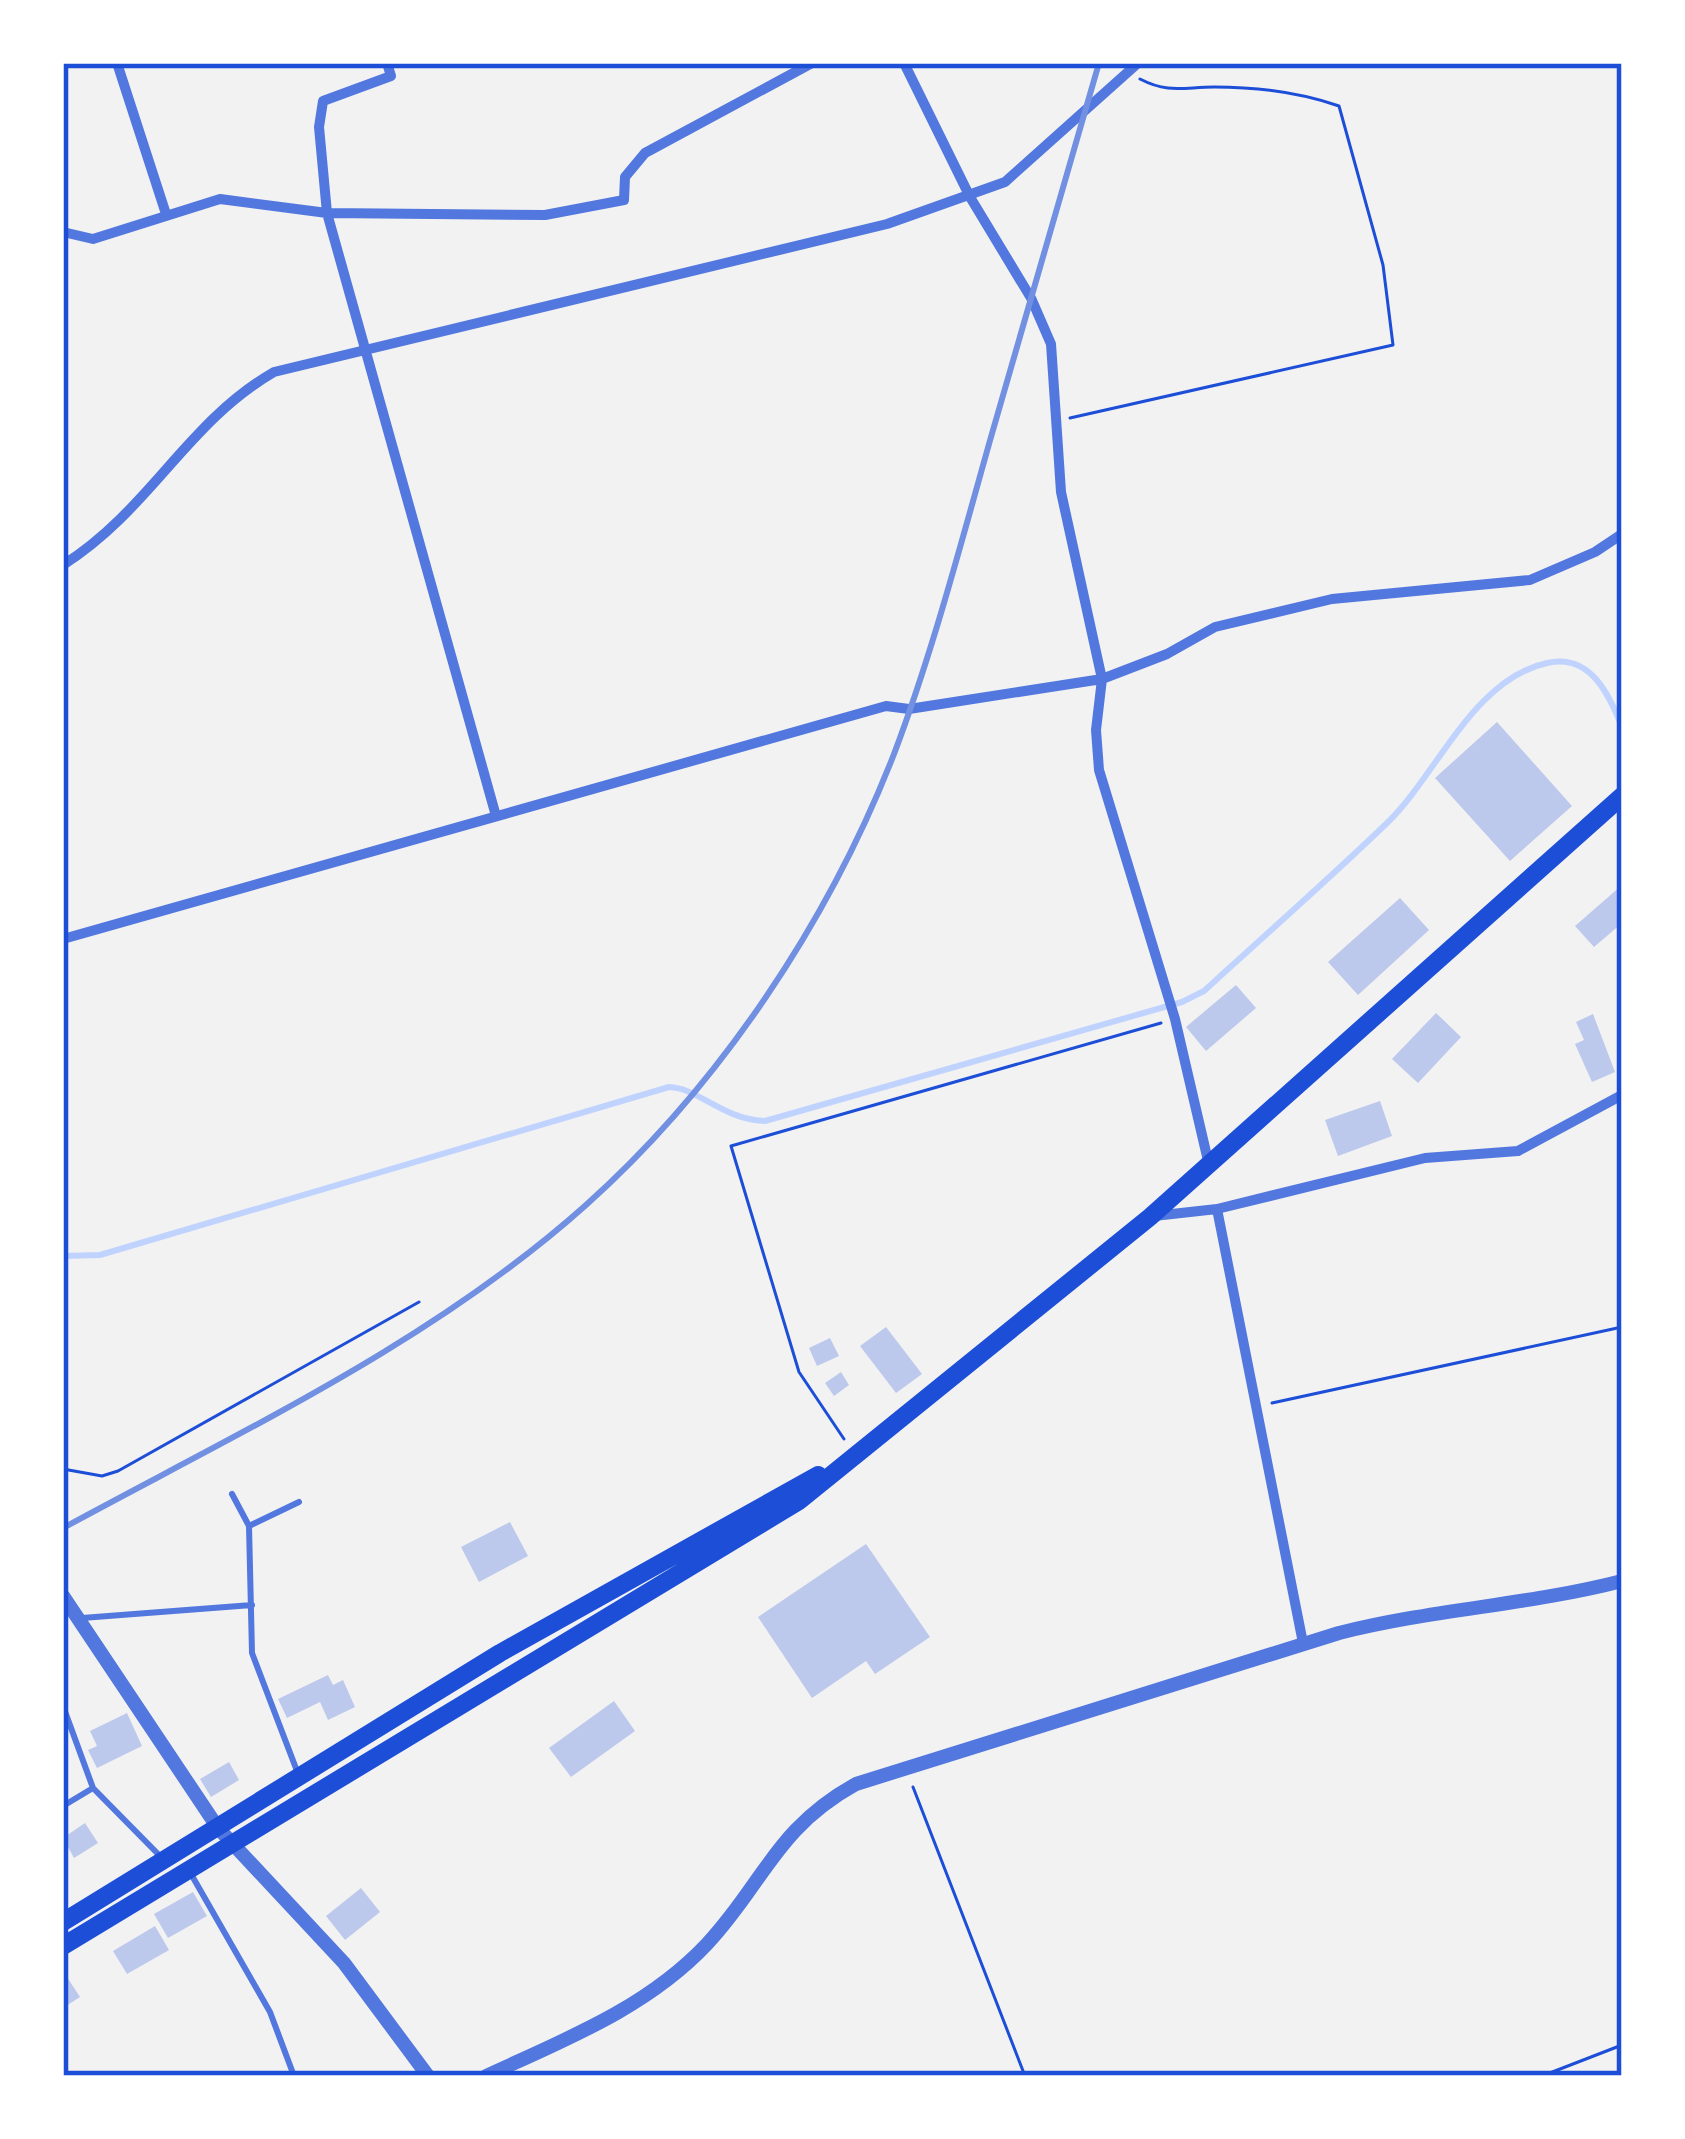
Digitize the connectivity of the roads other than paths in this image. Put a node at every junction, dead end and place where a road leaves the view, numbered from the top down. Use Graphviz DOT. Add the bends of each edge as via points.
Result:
graph roads {
  1 [pos="117,63"];
  2 [pos="387,63"];
  3 [pos="812,63"];
  4 [pos="904,63"];
  5 [pos="1134,68"];
  6 [pos="970,197"];
  7 [pos="327,213"];
  8 [pos="166,214"];
  9 [pos="63,232"];
  10 [pos="366,348"];
  11 [pos="1622,534"];
  12 [pos="63,565"];
  13 [pos="1102,679"];
  14 [pos="1622,796"];
  15 [pos="496,815"];
  16 [pos="63,939"];
  17 [pos="1622,1095"];
  18 [pos="1209,1165"];
  19 [pos="1217,1209"];
  20 [pos="1150,1216"];
  21 [pos="855,1456"];
  22 [pos="232,1494"];
  23 [pos="299,1502"];
  24 [pos="249,1526"];
  25 [pos="1622,1580"];
  26 [pos="65,1603"];
  27 [pos="252,1605"];
  28 [pos="81,1618"];
  29 [pos="1303,1643"];
  30 [pos="63,1706"];
  31 [pos="300,1777"];
  32 [pos="92,1788"];
  33 [pos="63,1806"];
  34 [pos="218,1828"];
  35 [pos="237,1842"];
  36 [pos="165,1860"];
  37 [pos="189,1870"];
  38 [pos="63,1922"];
  39 [pos="63,1946"];
  40 [pos="294,2076"];
  41 [pos="428,2076"];
  42 [pos="486,2076"];
  1 -- 8 [label="street"];
  2 -- 7 [label="street" via="391,76 323,101"];
  3 -- 7 [label="street" via="646,153 625,177 624,200 545,215"];
  4 -- 6 [label="street"];
  5 -- 6 [label="street" via="1005,182"];
  6 -- 10 [label="street" via="887,224"];
  6 -- 13 [label="street" via="1051,344 1061,492"];
  7 -- 8 [label="street" via="220,199"];
  7 -- 10 [label="street"];
  8 -- 9 [label="street" via="93,239"];
  10 -- 12 [label="street" via="274,372 229,398 141,504"];
  10 -- 15 [label="street"];
  11 -- 13 [label="street" via="1530,580 1332,599 1215,627"];
  13 -- 15 [label="street" via="886,706"];
  13 -- 18 [label="street" via="1100,770"];
  14 -- 18 [label="highway"];
  15 -- 16 [label="street"];
  17 -- 19 [label="street" via="1518,1151 1425,1158"];
  18 -- 20 [label="highway"];
  19 -- 20 [label="street"];
  19 -- 29 [label="street"];
  20 -- 21 [label="highway"];
  21 -- 31 [label="highway" via="500,1653"];
  21 -- 35 [label="highway" via="733,1545"];
  22 -- 24 [label="lane"];
  23 -- 24 [label="lane"];
  24 -- 27 [label="lane"];
  25 -- 29 [label="street" via="1406,1616"];
  26 -- 28 [label="street"];
  27 -- 28 [label="lane"];
  27 -- 31 [label="lane" via="252,1653"];
  28 -- 34 [label="street"];
  29 -- 42 [label="street" via="856,1784 803,1818 683,1968 622,2011"];
  30 -- 32 [label="lane"];
  31 -- 34 [label="highway"];
  32 -- 33 [label="lane"];
  32 -- 36 [label="lane"];
  34 -- 35 [label="street"];
  34 -- 36 [label="highway"];
  35 -- 37 [label="highway"];
  35 -- 41 [label="street" via="344,1963"];
  36 -- 38 [label="highway"];
  37 -- 39 [label="highway"];
  37 -- 40 [label="lane" via="269,2012"];
}
